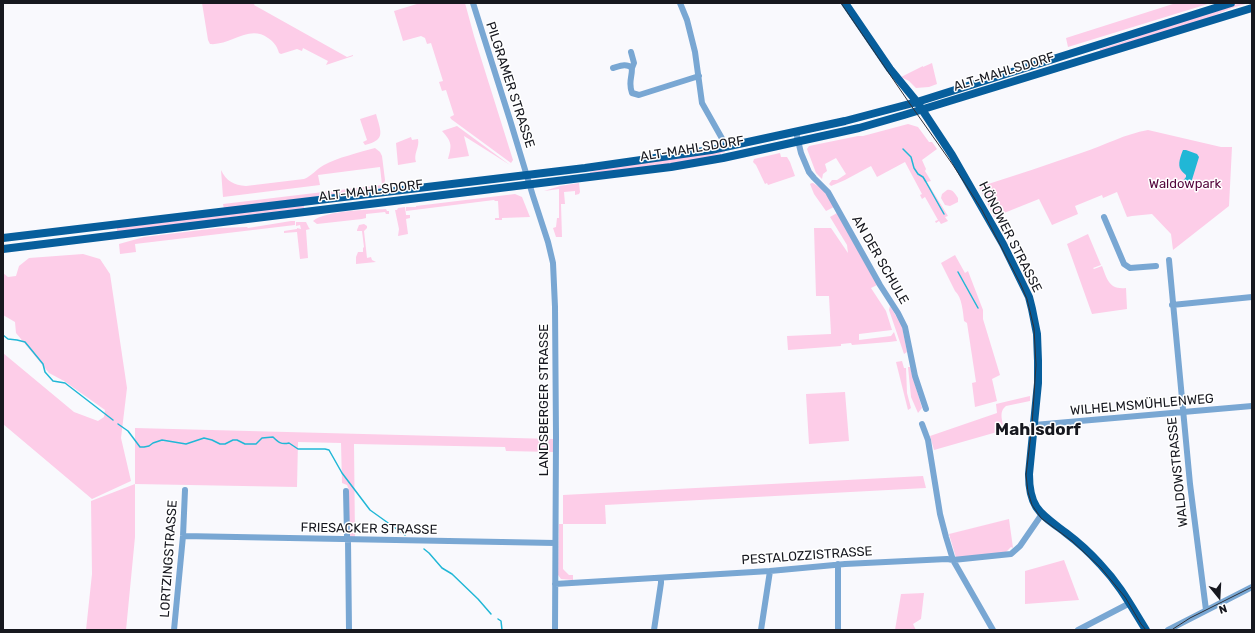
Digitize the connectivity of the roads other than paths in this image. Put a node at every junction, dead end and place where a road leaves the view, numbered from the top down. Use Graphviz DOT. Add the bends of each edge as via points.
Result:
graph roads {
  1 [pos="473,3"];
  2 [pos="680,3"];
  3 [pos="845,3"];
  4 [pos="1232,3"];
  5 [pos="1252,8"];
  6 [pos="632,52"];
  7 [pos="613,68"];
  8 [pos="632,68"];
  9 [pos="699,76"];
  10 [pos="917,102"];
  11 [pos="923,110"];
  12 [pos="796,132"];
  13 [pos="798,141"];
  14 [pos="725,147"];
  15 [pos="526,174"];
  16 [pos="529,184"];
  17 [pos="1104,217"];
  18 [pos="3,238"];
  19 [pos="3,248"];
  20 [pos="1168,260"];
  21 [pos="1156,266"];
  22 [pos="1252,297"];
  23 [pos="1172,305"];
  24 [pos="1252,406"];
  25 [pos="926,409"];
  26 [pos="1182,413"];
  27 [pos="922,424"];
  28 [pos="1034,425"];
  29 [pos="185,490"];
  30 [pos="346,491"];
  31 [pos="1042,514"];
  32 [pos="184,536"];
  33 [pos="348,540"];
  34 [pos="555,543"];
  35 [pos="953,560"];
  36 [pos="838,564"];
  37 [pos="770,571"];
  38 [pos="660,578"];
  39 [pos="555,584"];
  40 [pos="1252,587"];
  41 [pos="1130,603"];
  42 [pos="1206,610"];
  43 [pos="174,630"];
  44 [pos="349,630"];
  45 [pos="555,630"];
  46 [pos="654,630"];
  47 [pos="761,630"];
  48 [pos="838,630"];
  49 [pos="993,630"];
  50 [pos="1078,630"];
  51 [pos="1146,630"];
  52 [pos="1168,630"];
  1 -- 15 [label="street, PILGRAMER STRASSE"];
  2 -- 9 [label="street" via="687,20"];
  3 -- 10 [label="main road, HÖNOWER STRASSE" via="890,70"];
  4 -- 10 [label="main road, ALT-MAHLSDORF"];
  5 -- 11 [label="main road, ALT-MAHLSDORF"];
  6 -- 8 [label="street"];
  7 -- 8 [label="street" via="624,65"];
  8 -- 9 [label="street" via="630,88 632,93 639,95"];
  9 -- 14 [label="street" via="702,103"];
  10 -- 11 [label="main road, HÖNOWER STRASSE"];
  10 -- 12 [label="main road, ALT-MAHLSDORF"];
  11 -- 13 [label="main road, ALT-MAHLSDORF" via="859,128"];
  11 -- 28 [label="main road, HÖNOWER STRASSE" via="975,194 1029,297 1038,352"];
  12 -- 13 [label="street, AN DER SCHULE"];
  12 -- 14 [label="main road, ALT-MAHLSDORF"];
  13 -- 16 [label="main road, ALT-MAHLSDORF" via="725,158 671,167"];
  13 -- 25 [label="street, AN DER SCHULE" via="809,172 828,192 901,320 914,376"];
  14 -- 15 [label="main road, ALT-MAHLSDORF" via="697,153"];
  15 -- 16 [label="street, LANDSBERGER STRASSE"];
  15 -- 18 [label="main road, ALT-MAHLSDORF"];
  16 -- 19 [label="main road, ALT-MAHLSDORF"];
  16 -- 34 [label="street, LANDSBERGER STRASSE" via="553,263"];
  17 -- 21 [label="street" via="1127,266"];
  20 -- 23 [label="street, WALDOWSTRASSE"];
  22 -- 23 [label="street"];
  23 -- 26 [label="street, WALDOWSTRASSE"];
  24 -- 26 [label="street, WILHELMSMÜHLENWEG"];
  26 -- 28 [label="street, WILHELMSMÜHLENWEG"];
  26 -- 42 [label="street, WALDOWSTRASSE"];
  27 -- 35 [label="street" via="928,440 940,514"];
  28 -- 31 [label="main road, HÖNOWER STRASSE" via="1029,481 1034,502"];
  29 -- 32 [label="street, LORTZINGSTRASSE"];
  30 -- 33 [label="street"];
  31 -- 35 [label="street, PESTALOZZISTRASSE" via="1020,546 1011,554"];
  31 -- 41 [label="main road, HÖNOWER STRASSE" via="1100,564"];
  32 -- 33 [label="street, FRIESACKER STRASSE"];
  32 -- 43 [label="street, LORTZINGSTRASSE"];
  33 -- 34 [label="street, FRIESACKER STRASSE"];
  33 -- 44 [label="street"];
  34 -- 39 [label="street, LANDSBERGER STRASSE"];
  35 -- 36 [label="street, PESTALOZZISTRASSE"];
  35 -- 49 [label="street"];
  36 -- 37 [label="street, PESTALOZZISTRASSE"];
  36 -- 48 [label="street"];
  37 -- 38 [label="street, PESTALOZZISTRASSE"];
  37 -- 47 [label="street"];
  38 -- 39 [label="street, PESTALOZZISTRASSE"];
  38 -- 46 [label="street"];
  39 -- 45 [label="street, LANDSBERGER STRASSE"];
  40 -- 42 [label="street"];
  41 -- 50 [label="street"];
  41 -- 51 [label="main road, HÖNOWER STRASSE"];
  42 -- 52 [label="street"];
}
